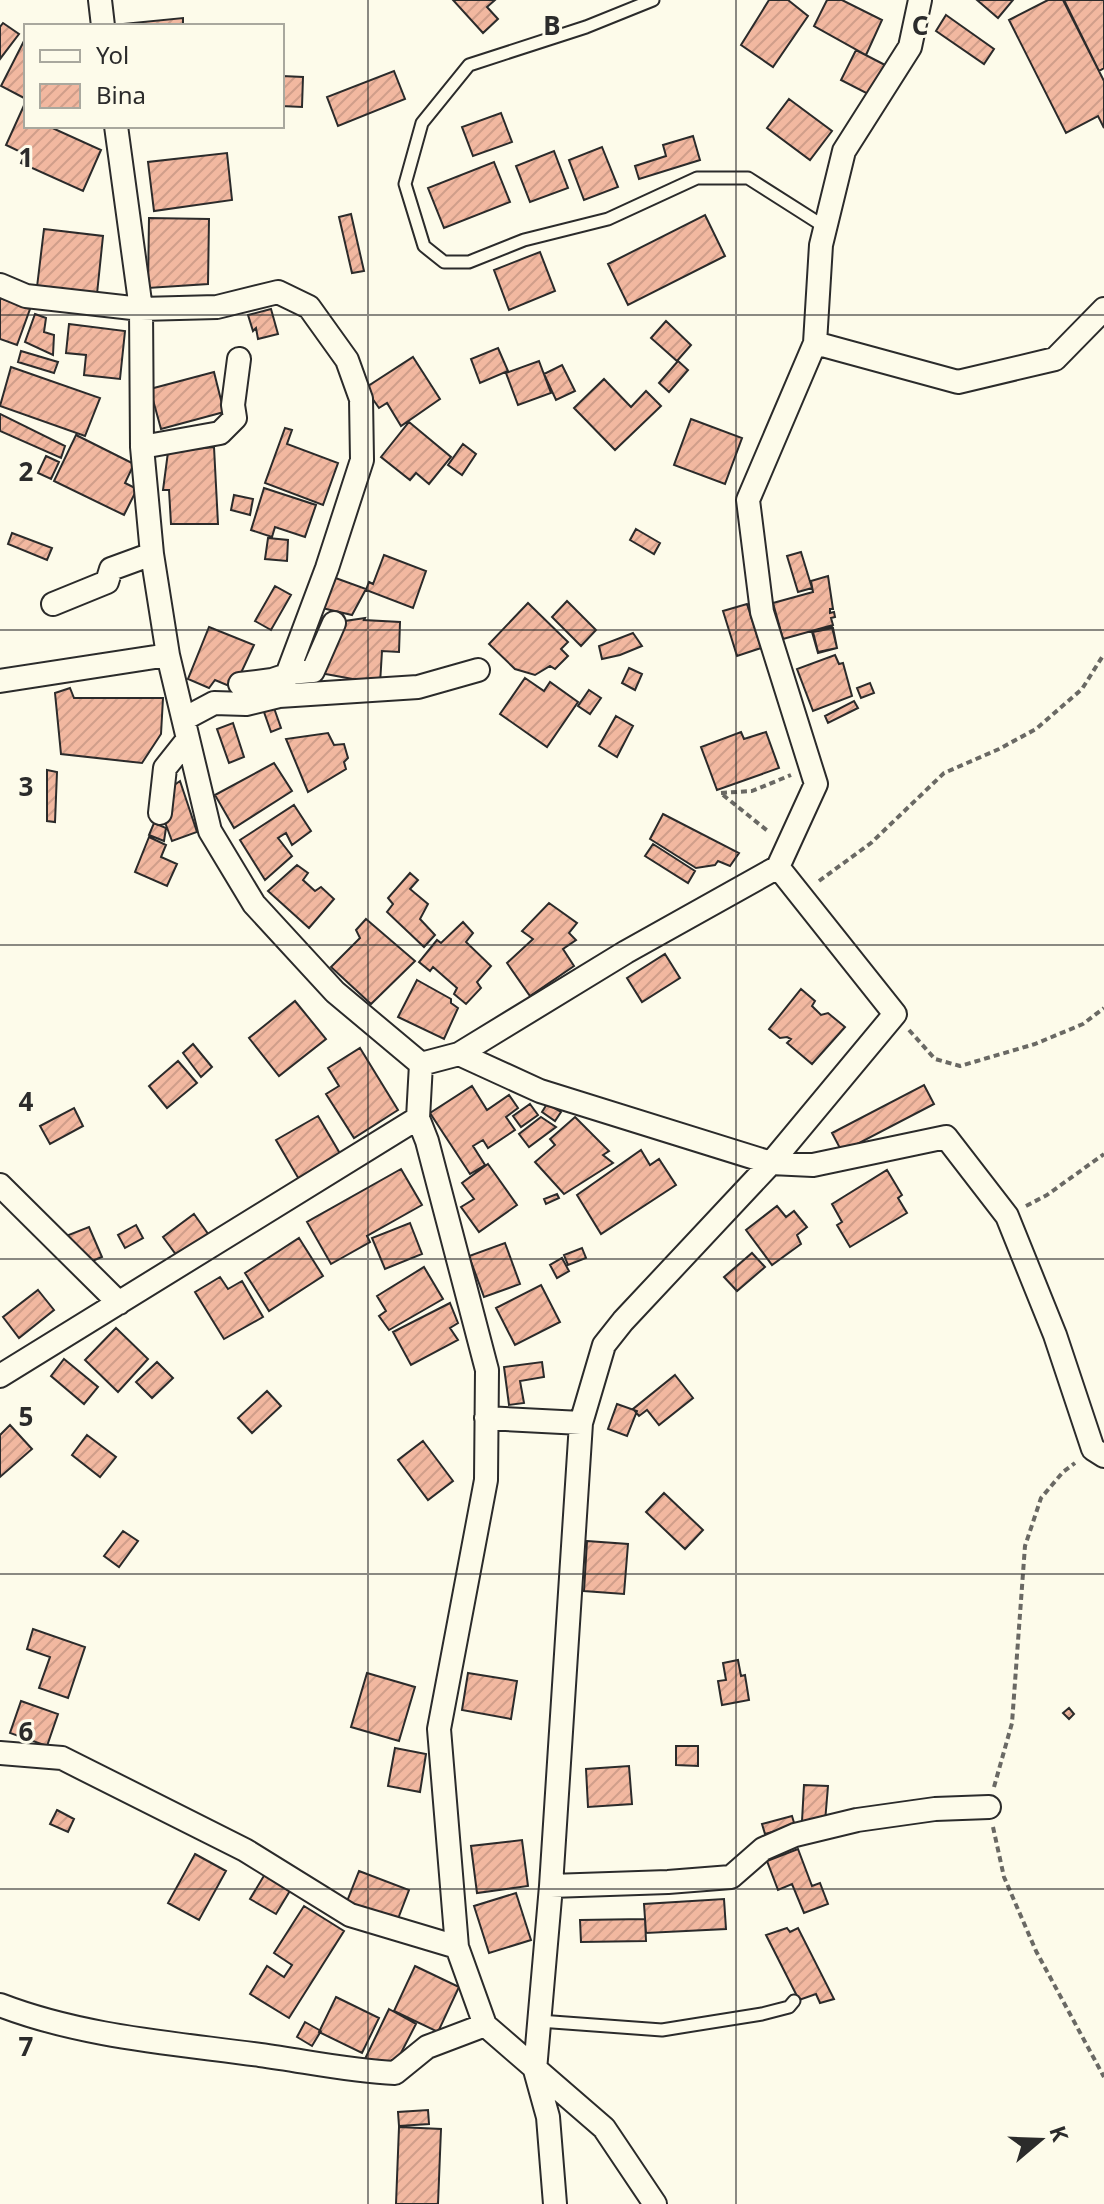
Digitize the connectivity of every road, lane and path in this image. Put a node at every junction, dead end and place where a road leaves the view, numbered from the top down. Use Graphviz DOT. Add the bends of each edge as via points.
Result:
graph roads {
  1 [pos="100,0"];
  2 [pos="653,0"];
  3 [pos="920,0"];
  4 [pos="103,24"];
  5 [pos="116,128"];
  6 [pos="825,227"];
  7 [pos="0,285"];
  8 [pos="141,309"];
  9 [pos="1104,309"];
  10 [pos="815,343"];
  11 [pos="239,359"];
  12 [pos="142,447"];
  13 [pos="152,554"];
  14 [pos="53,604"];
  15 [pos="334,623"];
  16 [pos="1104,654"];
  17 [pos="168,655"];
  18 [pos="478,670"];
  19 [pos="0,681"];
  20 [pos="284,682"];
  21 [pos="240,684"];
  22 [pos="186,729"];
  23 [pos="810,763"];
  24 [pos="160,813"];
  25 [pos="782,858"];
  26 [pos="800,893"];
  27 [pos="1104,1008"];
  28 [pos="895,1014"];
  29 [pos="459,1054"];
  30 [pos="421,1064"];
  31 [pos="418,1118"];
  32 [pos="1104,1154"];
  33 [pos="771,1163"];
  34 [pos="0,1185"];
  35 [pos="1007,1216"];
  36 [pos="119,1303"];
  37 [pos="0,1376"];
  38 [pos="486,1418"];
  39 [pos="581,1423"];
  40 [pos="1098,1453"];
  41 [pos="0,1753"];
  42 [pos="989,1807"];
  43 [pos="551,1886"];
  44 [pos="457,1947"];
  45 [pos="794,2001"];
  46 [pos="0,2005"];
  47 [pos="539,2021"];
  48 [pos="485,2025"];
  49 [pos="535,2070"];
  50 [pos="1104,2077"];
  51 [pos="555,2204"];
  52 [pos="655,2204"];
  1 -- 4 [label="street"];
  2 -- 6 [label="lane" via="469,65 422,123 405,184 424,246 444,262 469,262 524,240 608,219 697,178 748,178"];
  3 -- 6 [label="street" via="910,47 844,151"];
  5 -- 8 [label="street"];
  6 -- 10 [label="street"];
  7 -- 8 [label="street" via="26,296"];
  8 -- 12 [label="street"];
  8 -- 20 [label="street" via="217,307 278,292 309,307 347,360 361,399 362,460"];
  9 -- 10 [label="street" via="1055,359 958,382"];
  10 -- 23 [label="street" via="748,500 762,612"];
  11 -- 12 [label="street" via="235,418 220,433"];
  12 -- 13 [label="street"];
  13 -- 14 [label="street" via="111,569 107,582"];
  13 -- 17 [label="street"];
  15 -- 20 [label="street" via="313,671"];
  16 -- 26 [label="path" via="1082,689 1036,729 944,773 871,843"];
  17 -- 19 [label="street"];
  17 -- 22 [label="street"];
  18 -- 20 [label="street" via="418,687"];
  20 -- 21 [label="street"];
  20 -- 22 [label="street" via="246,704 214,703"];
  22 -- 24 [label="street" via="165,768"];
  22 -- 30 [label="street" via="210,831 254,904 335,992"];
  23 -- 25 [label="street" via="816,784"];
  23 -- 25 [label="path" via="762,787 721,793"];
  25 -- 26 [label="street"];
  25 -- 29 [label="street"];
  26 -- 28 [label="street"];
  27 -- 28 [label="path" via="1083,1024 1035,1044 960,1066 935,1059"];
  28 -- 33 [label="street"];
  29 -- 30 [label="street"];
  29 -- 33 [label="street" via="540,1091"];
  30 -- 31 [label="street"];
  31 -- 36 [label="street"];
  31 -- 38 [label="street" via="487,1370"];
  32 -- 35 [label="path"];
  33 -- 35 [label="street" via="813,1165 946,1137"];
  33 -- 39 [label="street" via="604,1345"];
  34 -- 36 [label="street"];
  35 -- 40 [label="street"];
  36 -- 37 [label="street"];
  38 -- 39 [label="street"];
  38 -- 44 [label="street" via="486,1480 439,1729"];
  39 -- 43 [label="street"];
  40 -- 42 [label="path" via="1063,1472 1041,1498 1025,1546 1012,1723"];
  41 -- 44 [label="street" via="62,1758 245,1850 350,1915"];
  42 -- 43 [label="street" via="857,1820 795,1835 763,1849 731,1877"];
  42 -- 50 [label="path" via="1004,1877 1036,1951"];
  43 -- 47 [label="street"];
  44 -- 48 [label="street"];
  45 -- 47 [label="lane" via="762,2014 662,2030"];
  46 -- 48 [label="street" via="107,2035 363,2072 395,2073 427,2047"];
  47 -- 49 [label="street"];
  48 -- 49 [label="street"];
  49 -- 51 [label="street" via="548,2117"];
  49 -- 52 [label="street" via="604,2128"];
}
